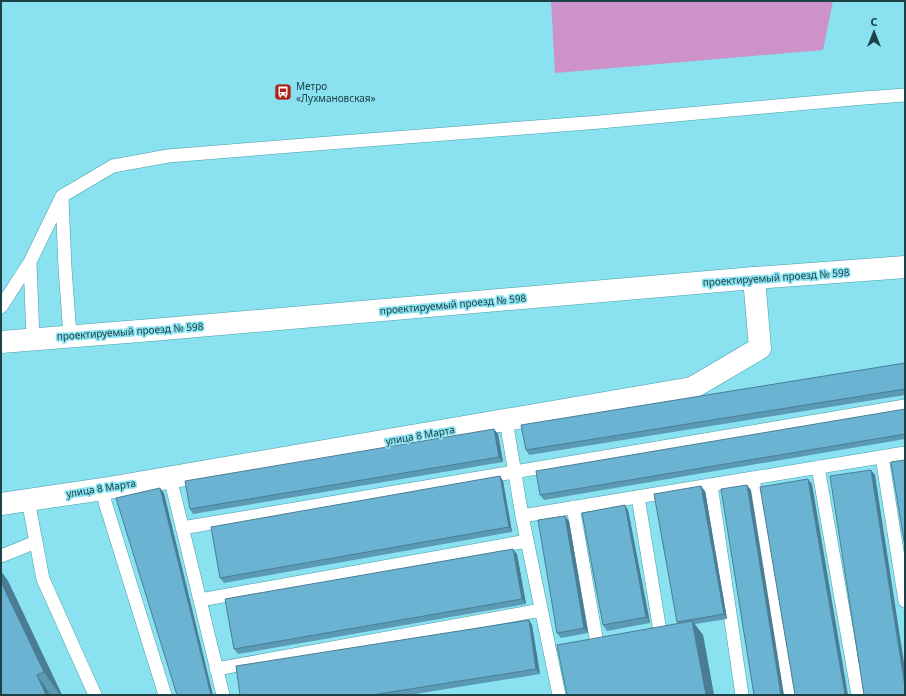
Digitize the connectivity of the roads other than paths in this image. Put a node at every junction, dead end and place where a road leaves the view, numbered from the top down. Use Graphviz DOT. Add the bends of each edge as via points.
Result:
graph roads {
  1 [pos="905,95"];
  2 [pos="62,196"];
  3 [pos="30,262"];
  4 [pos="905,267"];
  5 [pos="754,278"];
  6 [pos="1,307"];
  7 [pos="70,336"];
  8 [pos="33,339"];
  9 [pos="1,342"];
  10 [pos="905,406"];
  11 [pos="506,420"];
  12 [pos="905,453"];
  13 [pos="882,457"];
  14 [pos="818,467"];
  15 [pos="515,473"];
  16 [pos="170,477"];
  17 [pos="753,478"];
  18 [pos="711,485"];
  19 [pos="103,489"];
  20 [pos="638,497"];
  21 [pos="28,500"];
  22 [pos="1,504"];
  23 [pos="573,507"];
  24 [pos="522,516"];
  25 [pos="182,528"];
  26 [pos="527,541"];
  27 [pos="36,542"];
  28 [pos="1,556"];
  29 [pos="200,600"];
  30 [pos="905,601"];
  31 [pos="541,610"];
  32 [pos="660,631"];
  33 [pos="597,644"];
  34 [pos="216,669"];
  35 [pos="95,695"];
  36 [pos="165,695"];
  37 [pos="223,695"];
  38 [pos="559,695"];
  39 [pos="742,695"];
  40 [pos="789,695"];
  41 [pos="858,695"];
  1 -- 2 [label="lane" via="168,156 113,166"];
  2 -- 3 [label="lane"];
  2 -- 7 [label="lane"];
  3 -- 6 [label="lane"];
  3 -- 8 [label="lane"];
  4 -- 5 [label="street, проектируемый проезд № 598"];
  5 -- 7 [label="street, проектируемый проезд № 598"];
  5 -- 11 [label="street, улица 8 Марта" via="760,348 692,388"];
  7 -- 8 [label="street, проектируемый проезд № 598"];
  8 -- 9 [label="street, проектируемый проезд № 598"];
  10 -- 15 [label="lane"];
  11 -- 15 [label="lane"];
  11 -- 16 [label="street, улица 8 Марта"];
  12 -- 13 [label="lane"];
  13 -- 14 [label="lane"];
  13 -- 30 [label="lane"];
  14 -- 17 [label="lane"];
  14 -- 41 [label="lane"];
  15 -- 24 [label="lane"];
  15 -- 25 [label="lane"];
  16 -- 19 [label="street, улица 8 Марта"];
  16 -- 25 [label="lane"];
  17 -- 18 [label="lane"];
  17 -- 40 [label="lane"];
  18 -- 20 [label="lane"];
  18 -- 39 [label="lane"];
  19 -- 21 [label="street, улица 8 Марта"];
  19 -- 36 [label="lane"];
  20 -- 23 [label="lane"];
  20 -- 32 [label="lane"];
  21 -- 22 [label="street, улица 8 Марта"];
  21 -- 27 [label="lane"];
  23 -- 24 [label="lane"];
  23 -- 33 [label="lane"];
  24 -- 26 [label="lane"];
  25 -- 29 [label="lane"];
  26 -- 29 [label="lane"];
  26 -- 31 [label="lane"];
  27 -- 28 [label="lane"];
  27 -- 35 [label="lane" via="43,579"];
  29 -- 34 [label="lane"];
  31 -- 34 [label="lane"];
  31 -- 38 [label="lane"];
  34 -- 37 [label="lane"];
}
